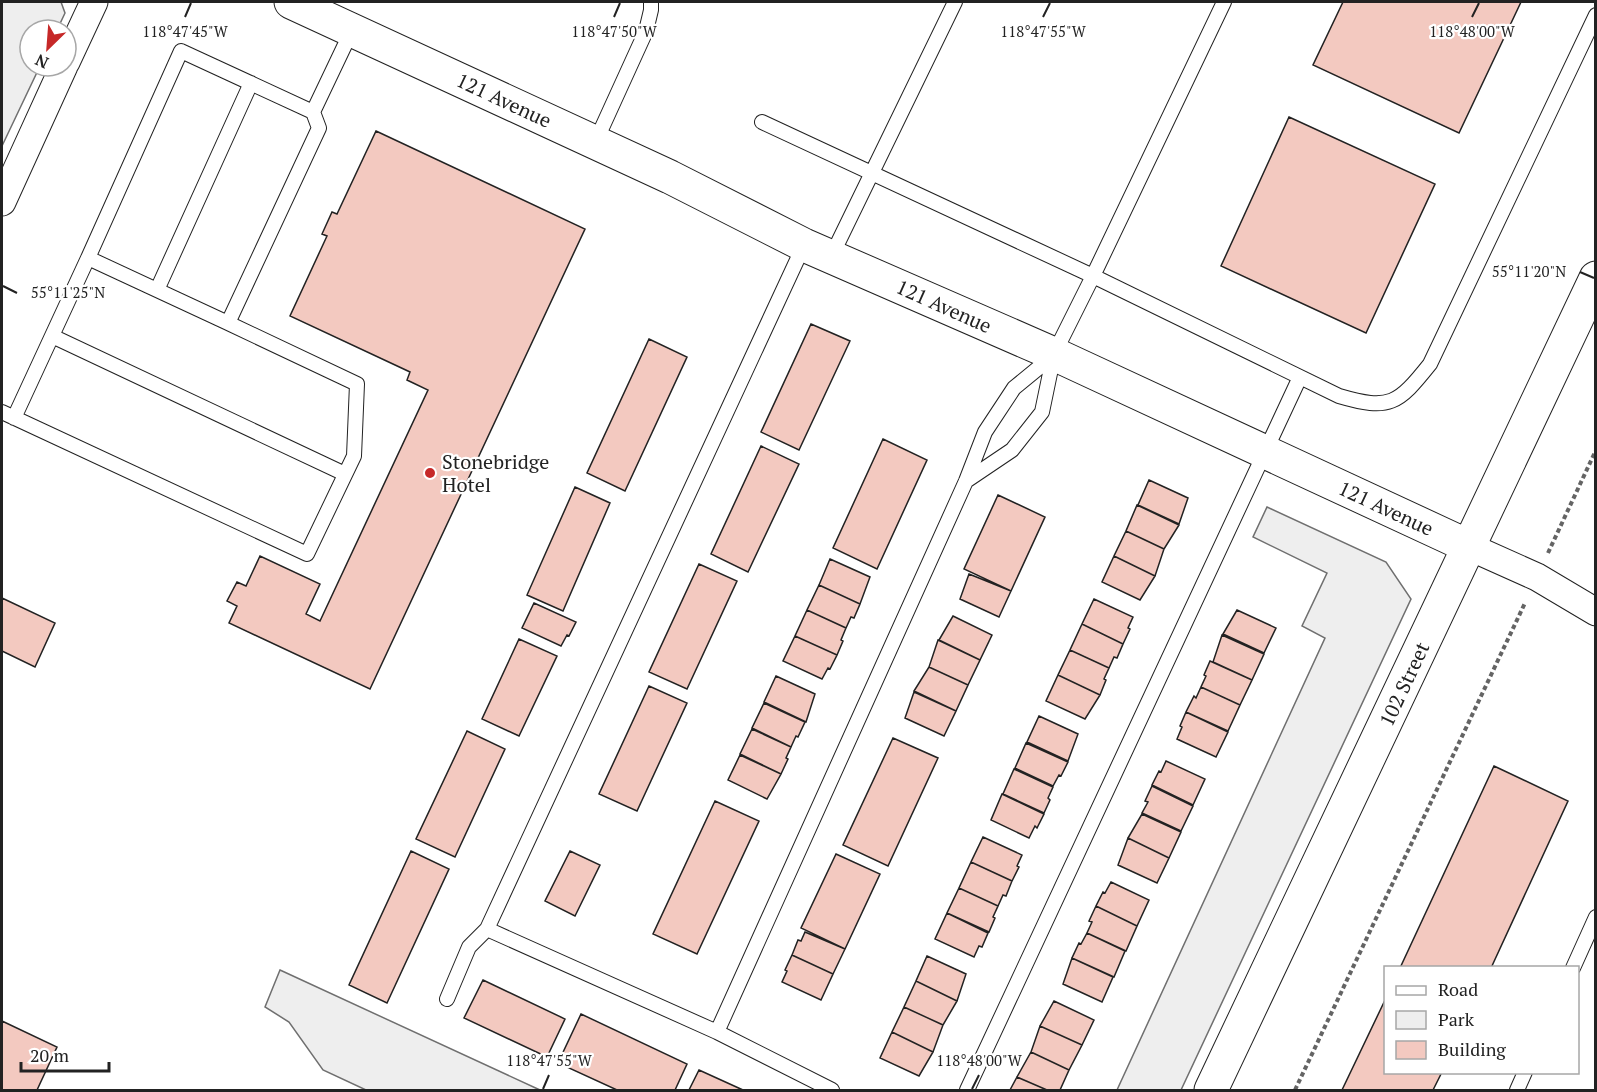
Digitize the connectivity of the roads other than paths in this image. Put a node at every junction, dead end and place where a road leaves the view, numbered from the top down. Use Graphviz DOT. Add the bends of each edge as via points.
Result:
graph roads {
  1 [pos="94,2"];
  2 [pos="291,2"];
  3 [pos="651,2"];
  4 [pos="956,2"];
  5 [pos="1224,2"];
  6 [pos="1596,15"];
  7 [pos="352,30"];
  8 [pos="78,36"];
  9 [pos="59,78"];
  10 [pos="251,83"];
  11 [pos="314,112"];
  12 [pos="762,122"];
  13 [pos="596,142"];
  14 [pos="872,174"];
  15 [pos="2,202"];
  16 [pos="817,251"];
  17 [pos="88,258"];
  18 [pos="1093,276"];
  19 [pos="1596,278"];
  20 [pos="157,290"];
  21 [pos="228,324"];
  22 [pos="52,336"];
  23 [pos="1054,354"];
  24 [pos="1300,377"];
  25 [pos="8,415"];
  26 [pos="1264,452"];
  27 [pos="345,474"];
  28 [pos="966,480"];
  29 [pos="1470,546"];
  30 [pos="1596,612"];
  31 [pos="1596,917"];
  32 [pos="487,929"];
  33 [pos="1574,966"];
  34 [pos="447,999"];
  35 [pos="717,1032"];
  36 [pos="1524,1074"];
  37 [pos="832,1090"];
  38 [pos="967,1090"];
  39 [pos="1211,1090"];
  40 [pos="1517,1090"];
  1 -- 8 [label="street"];
  2 -- 7 [label="street, 121 Avenue"];
  3 -- 13 [label="lane" via="646,31"];
  4 -- 14 [label="lane"];
  5 -- 18 [label="lane"];
  6 -- 24 [label="lane" via="1430,364 1416,382 1404,395 1386,404 1366,404"];
  7 -- 11 [label="lane"];
  7 -- 13 [label="street, 121 Avenue"];
  9 -- 15 [label="street"];
  10 -- 11 [label="lane"];
  10 -- 17 [label="lane" via="182,51"];
  10 -- 20 [label="lane"];
  11 -- 21 [label="lane" via="319,128"];
  12 -- 14 [label="lane"];
  13 -- 16 [label="street, 121 Avenue"];
  14 -- 16 [label="lane"];
  14 -- 18 [label="lane"];
  16 -- 23 [label="street, 121 Avenue"];
  16 -- 32 [label="lane"];
  17 -- 20 [label="lane"];
  17 -- 22 [label="lane"];
  18 -- 23 [label="lane"];
  18 -- 24 [label="lane"];
  19 -- 29 [label="street, 102 Street"];
  20 -- 21 [label="lane"];
  21 -- 27 [label="lane" via="357,384 354,456"];
  22 -- 25 [label="lane"];
  22 -- 27 [label="lane"];
  23 -- 26 [label="street, 121 Avenue"];
  23 -- 28 [label="lane" via="1014,388 985,432"];
  23 -- 28 [label="lane" via="1042,412 1012,450"];
  24 -- 26 [label="lane"];
  25 -- 27 [label="lane" via="307,554"];
  26 -- 29 [label="street, 121 Avenue"];
  26 -- 38 [label="lane"];
  28 -- 35 [label="lane"];
  29 -- 30 [label="street, 121 Avenue" via="1537,577"];
  29 -- 39 [label="street, 102 Street"];
  31 -- 33 [label="lane"];
  32 -- 34 [label="lane" via="469,947"];
  32 -- 35 [label="lane"];
  35 -- 37 [label="lane"];
  36 -- 40 [label="lane"];
}
